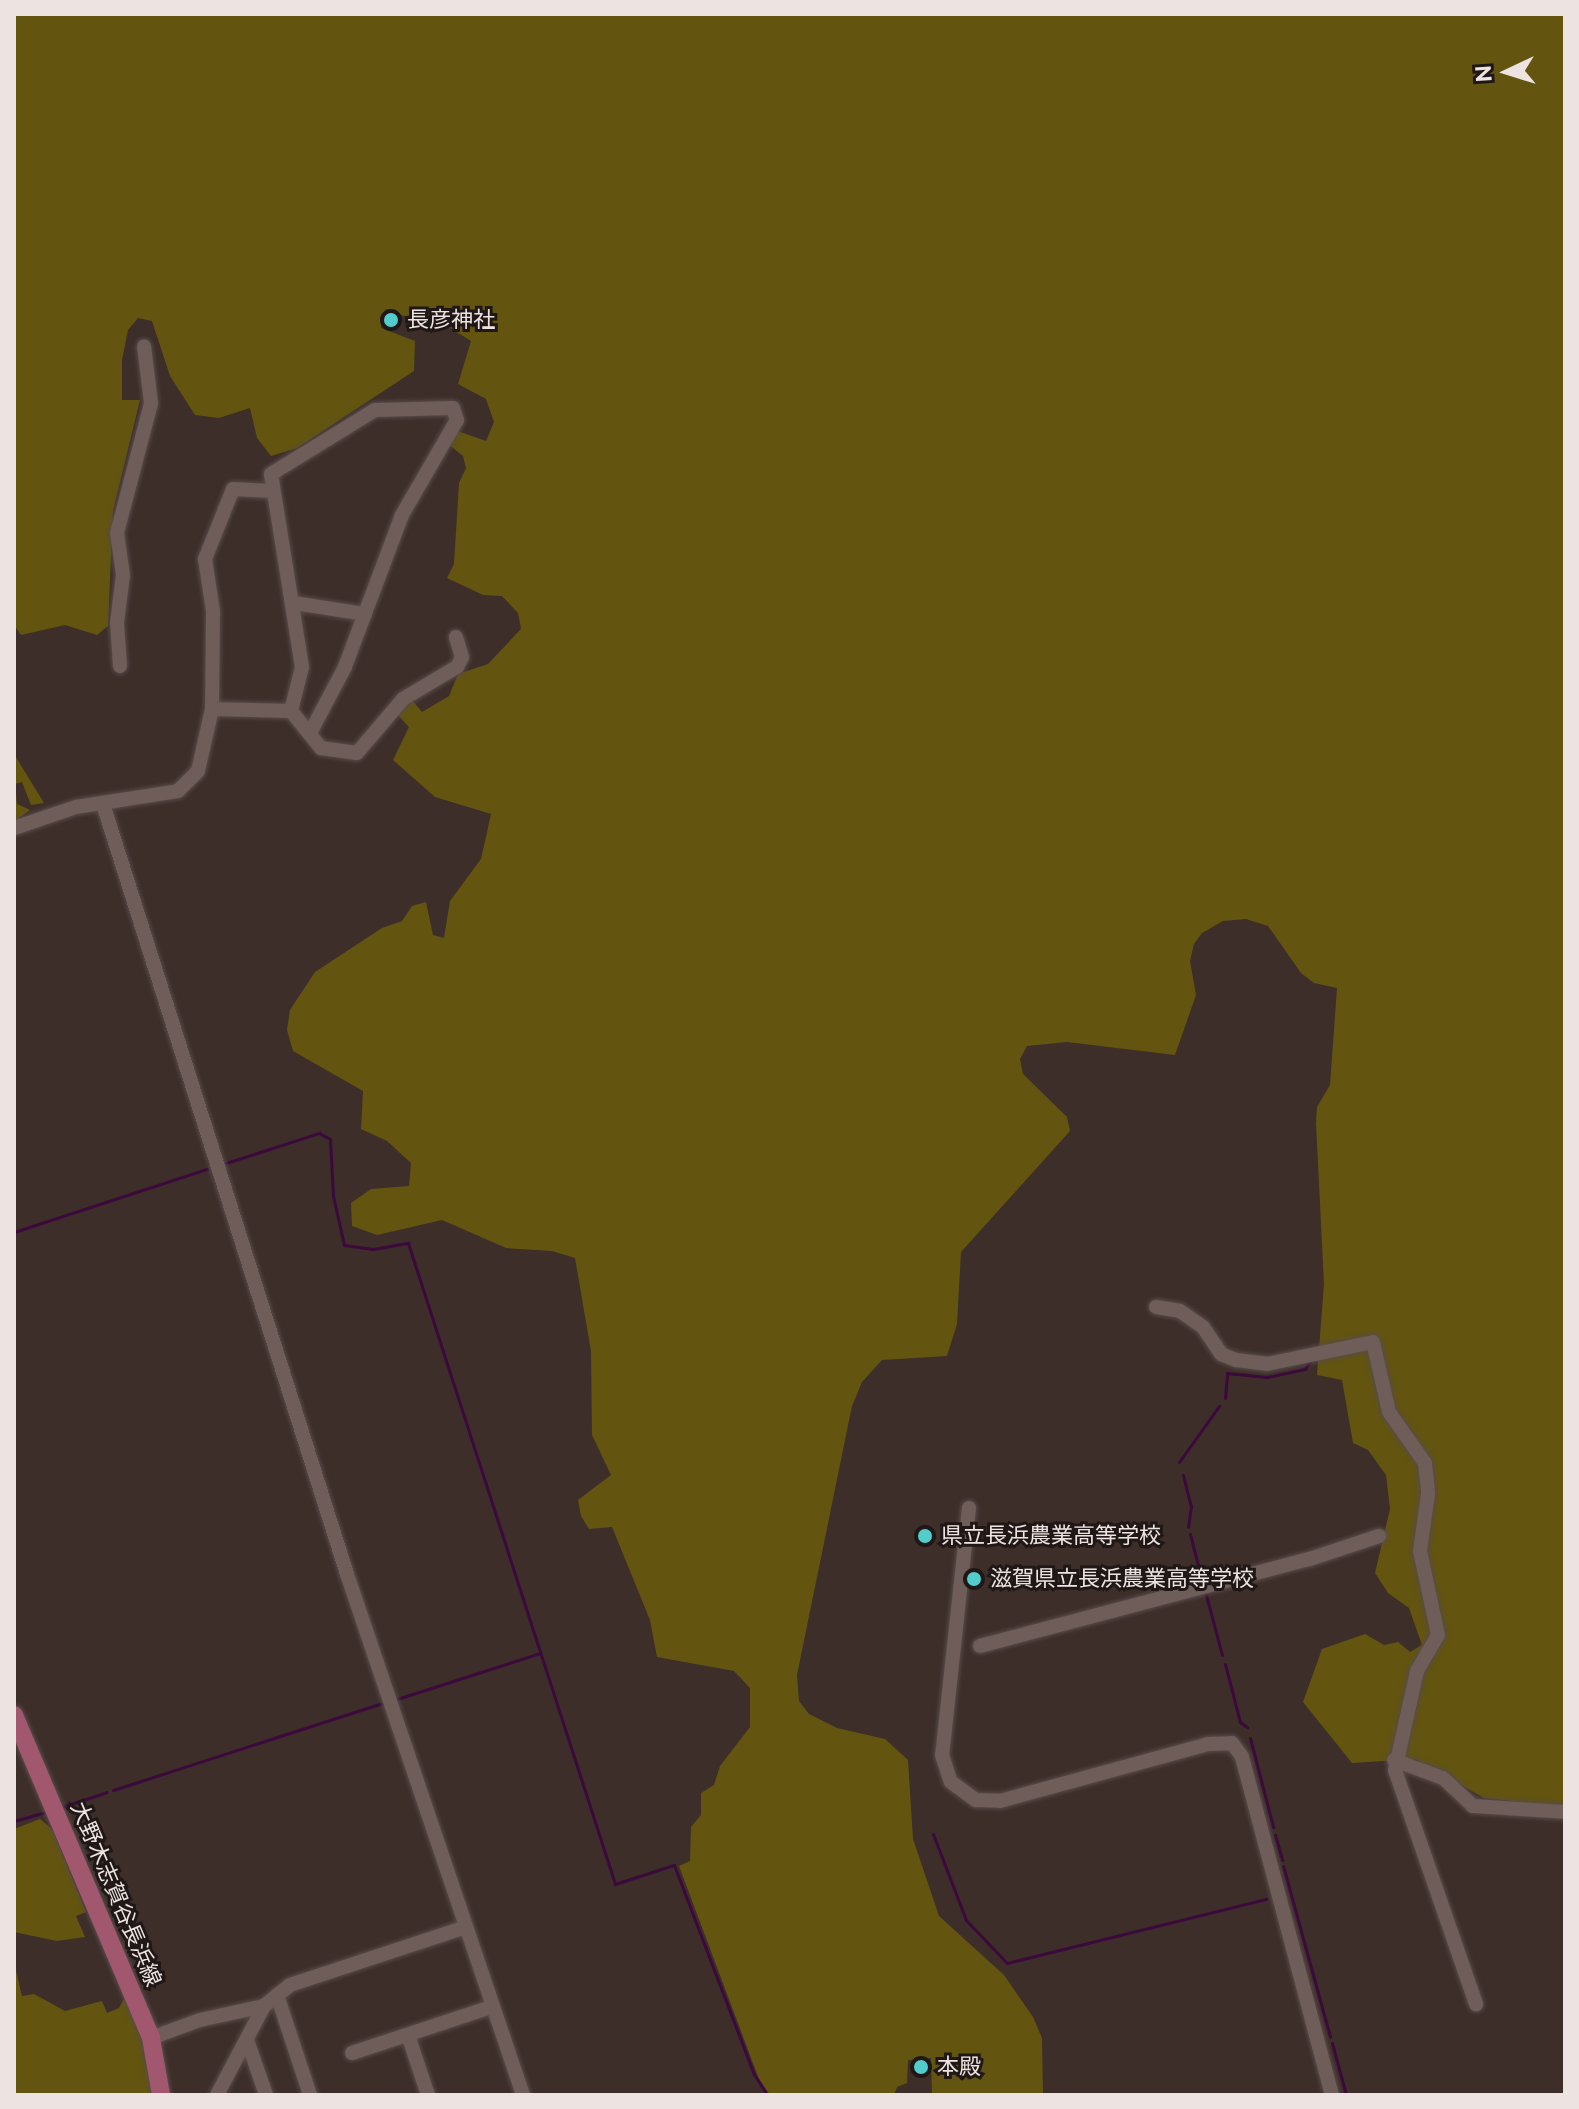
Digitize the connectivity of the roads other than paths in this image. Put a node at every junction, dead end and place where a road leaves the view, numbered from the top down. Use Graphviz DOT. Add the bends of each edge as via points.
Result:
graph roads {
  1 [pos="144,346"];
  2 [pos="271,491"];
  3 [pos="294,603"];
  4 [pos="365,614"];
  5 [pos="456,637"];
  6 [pos="120,666"];
  7 [pos="212,709"];
  8 [pos="291,711"];
  9 [pos="310,733"];
  10 [pos="103,804"];
  11 [pos="14,828"];
  12 [pos="1156,1307"];
  13 [pos="969,1508"];
  14 [pos="1379,1536"];
  15 [pos="980,1646"];
  16 [pos="14,1715"];
  17 [pos="1394,1760"];
  18 [pos="1565,1812"];
  19 [pos="463,1928"];
  20 [pos="277,1995"];
  21 [pos="1476,2004"];
  22 [pos="264,2006"];
  23 [pos="491,2007"];
  24 [pos="408,2035"];
  25 [pos="151,2038"];
  26 [pos="247,2040"];
  27 [pos="352,2053"];
  28 [pos="220,2093"];
  29 [pos="161,2095"];
  30 [pos="266,2095"];
  31 [pos="310,2095"];
  32 [pos="428,2095"];
  33 [pos="523,2095"];
  34 [pos="1332,2095"];
  1 -- 6 [label="street" via="151,403 117,533 123,575 117,623"];
  2 -- 3 [label="street"];
  2 -- 4 [label="street" via="271,474 375,410 453,408 457,420 402,515"];
  2 -- 7 [label="street" via="233,489 205,559 213,611"];
  3 -- 4 [label="street"];
  3 -- 8 [label="street" via="302,667"];
  4 -- 9 [label="street"];
  5 -- 9 [label="street" via="462,657 457,667 403,699 357,753 321,748"];
  7 -- 8 [label="street"];
  7 -- 10 [label="street" via="198,771 178,791"];
  8 -- 9 [label="street"];
  10 -- 11 [label="street" via="76,807"];
  10 -- 19 [label="street"];
  12 -- 17 [label="street" via="1180,1311 1203,1327 1221,1354 1236,1360 1267,1364 1373,1342 1389,1412 1425,1463 1428,1494 1420,1551 1438,1635 1417,1671"];
  13 -- 34 [label="street" via="942,1755 951,1782 969,1798 1000,1801 1208,1744 1232,1743 1242,1757"];
  14 -- 15 [label="street"];
  16 -- 25 [label="main road, 大野木志賀谷長浜線"];
  17 -- 18 [label="street" via="1443,1778 1473,1806"];
  17 -- 21 [label="street"];
  19 -- 20 [label="street" via="317,1975"];
  19 -- 23 [label="street"];
  20 -- 22 [label="street"];
  20 -- 31 [label="street"];
  22 -- 25 [label="street"];
  22 -- 26 [label="street"];
  23 -- 24 [label="street"];
  23 -- 33 [label="street"];
  24 -- 27 [label="street"];
  24 -- 32 [label="street"];
  25 -- 29 [label="main road, 大野木志賀谷長浜線"];
  26 -- 28 [label="street"];
  26 -- 30 [label="street"];
}
